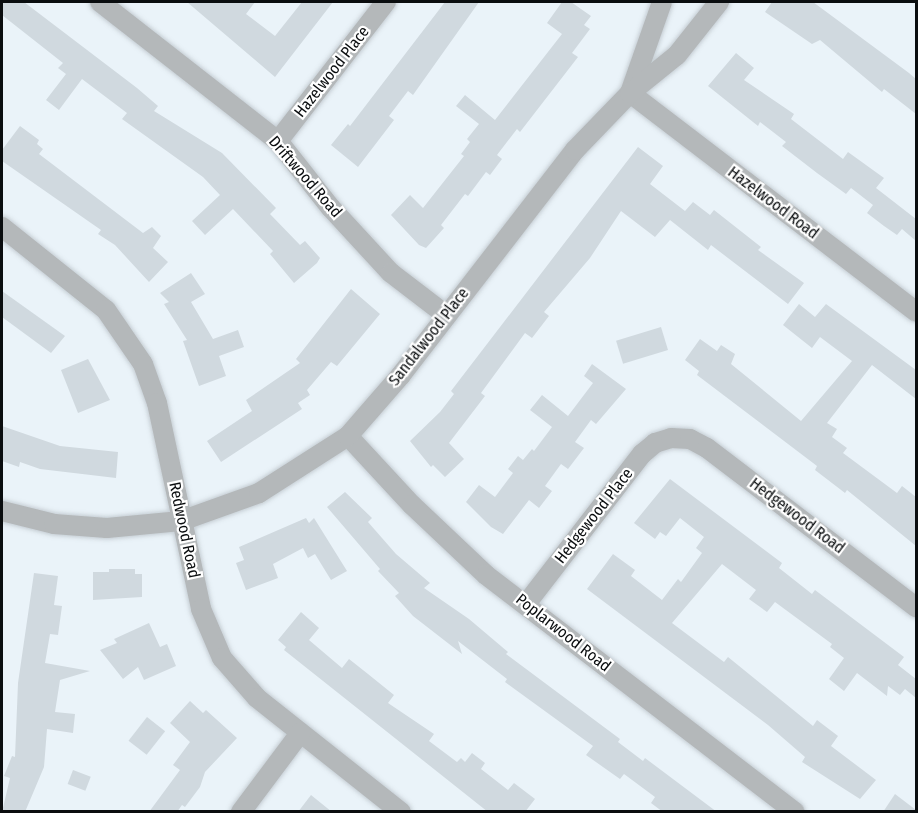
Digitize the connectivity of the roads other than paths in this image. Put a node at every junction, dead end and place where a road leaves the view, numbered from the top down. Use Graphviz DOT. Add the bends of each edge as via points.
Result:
graph roads {
  1 [pos="100,2"];
  2 [pos="386,2"];
  3 [pos="662,2"];
  4 [pos="719,2"];
  5 [pos="630,93"];
  6 [pos="278,141"];
  7 [pos="2,227"];
  8 [pos="916,312"];
  9 [pos="446,315"];
  10 [pos="348,436"];
  11 [pos="671,438"];
  12 [pos="2,511"];
  13 [pos="181,521"];
  14 [pos="526,604"];
  15 [pos="916,607"];
  16 [pos="300,734"];
  17 [pos="241,812"];
  18 [pos="401,812"];
  19 [pos="795,812"];
  1 -- 6 [label="street, Driftwood Road"];
  2 -- 6 [label="street, Hazelwood Place"];
  3 -- 5 [label="street, Sandalwood Place"];
  4 -- 5 [label="street, Sandalwood Place" via="677,55"];
  5 -- 8 [label="street, Hazelwood Road"];
  5 -- 9 [label="street, Sandalwood Place" via="575,150"];
  6 -- 9 [label="street, Driftwood Road" via="331,208 391,273"];
  7 -- 13 [label="street, Redwood Road" via="106,310 130,339 158,403"];
  9 -- 10 [label="street, Sandalwood Place"];
  10 -- 13 [label="street, Sandalwood Place" via="259,493"];
  10 -- 14 [label="street, Poplarwood Road" via="486,574"];
  11 -- 14 [label="street, Hedgewood Place" via="655,443 642,454"];
  11 -- 15 [label="street, Hedgewood Road" via="690,439 707,448"];
  12 -- 13 [label="street, Sandalwood Place" via="54,524 107,528"];
  13 -- 16 [label="street, Redwood Road" via="201,609 222,658 257,698"];
  14 -- 19 [label="street, Poplarwood Road"];
  16 -- 17 [label="street"];
  16 -- 18 [label="street, Redwood Road"];
}
